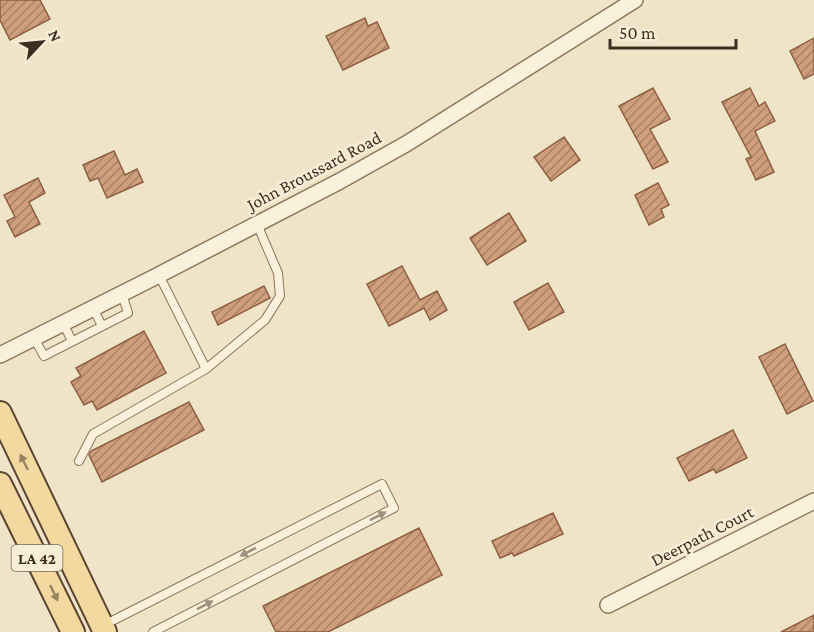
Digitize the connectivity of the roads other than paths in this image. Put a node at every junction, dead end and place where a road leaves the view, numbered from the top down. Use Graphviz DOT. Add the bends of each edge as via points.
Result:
graph roads {
  1 [pos="635,0"];
  2 [pos="257,224"];
  3 [pos="159,275"];
  4 [pos="122,294"];
  5 [pos="93,308"];
  6 [pos="63,323"];
  7 [pos="102,326"];
  8 [pos="34,338"];
  9 [pos="72,341"];
  10 [pos="0,355"];
  11 [pos="206,369"];
  12 [pos="0,413"];
  13 [pos="79,461"];
  14 [pos="0,483"];
  15 [pos="814,501"];
  16 [pos="608,605"];
  17 [pos="104,629"];
  18 [pos="73,632"];
  19 [pos="153,632"];
  1 -- 2 [label="street, John Broussard Road" via="406,144"];
  2 -- 3 [label="street, John Broussard Road"];
  2 -- 11 [label="lane" via="278,273 280,296 264,320"];
  3 -- 4 [label="street, John Broussard Road"];
  3 -- 11 [label="lane"];
  4 -- 5 [label="street, John Broussard Road"];
  4 -- 7 [label="lane" via="128,313"];
  5 -- 6 [label="street, John Broussard Road"];
  5 -- 7 [label="lane"];
  6 -- 8 [label="street, John Broussard Road"];
  6 -- 9 [label="lane"];
  7 -- 9 [label="lane"];
  8 -- 9 [label="lane" via="44,356"];
  8 -- 10 [label="street, John Broussard Road"];
  11 -- 13 [label="lane" via="93,434"];
  17 -- 12 [label="main road, LA 42, one-way"];
  14 -- 18 [label="main road, LA 42, one-way"];
  15 -- 16 [label="street, Deerpath Court"];
  19 -- 17 [label="lane, one-way" via="394,508 382,484"];
}
